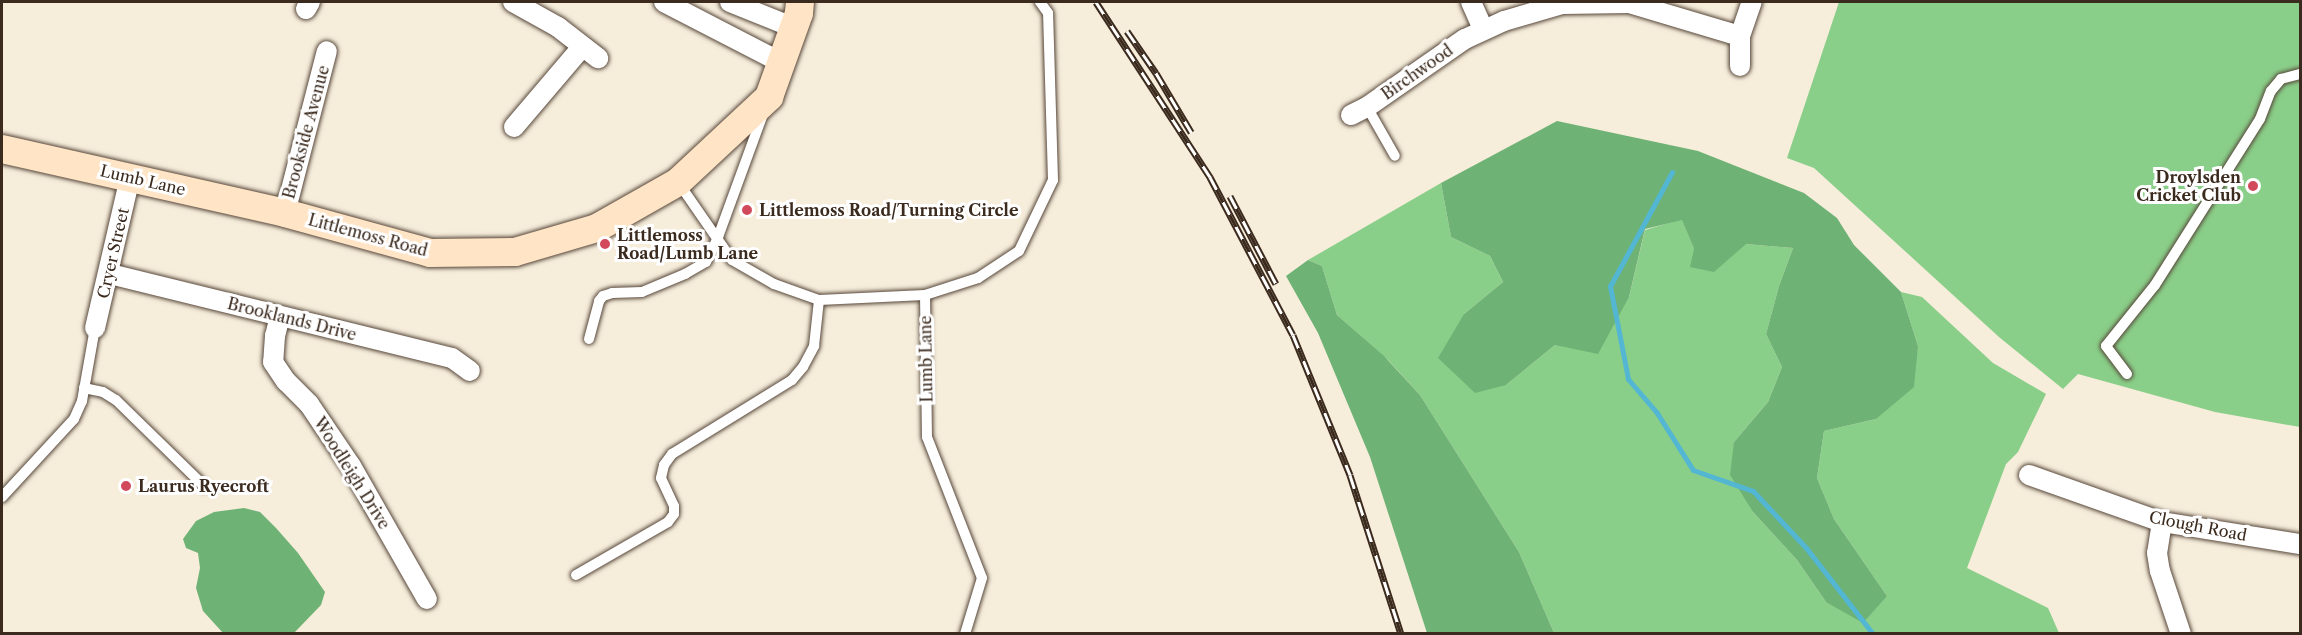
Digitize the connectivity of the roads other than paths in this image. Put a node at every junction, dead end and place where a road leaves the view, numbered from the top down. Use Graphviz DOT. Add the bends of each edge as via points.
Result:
graph roads {
  1 [pos="513,2"];
  2 [pos="664,2"];
  3 [pos="730,2"];
  4 [pos="1040,2"];
  5 [pos="1471,2"];
  6 [pos="1752,2"];
  7 [pos="1592,3"];
  8 [pos="796,14"];
  9 [pos="1483,29"];
  10 [pos="1740,36"];
  11 [pos="327,51"];
  12 [pos="780,62"];
  13 [pos="1740,66"];
  14 [pos="2301,74"];
  15 [pos="769,97"];
  16 [pos="1359,111"];
  17 [pos="514,127"];
  18 [pos="2,149"];
  19 [pos="1395,156"];
  20 [pos="130,177"];
  21 [pos="678,182"];
  22 [pos="285,213"];
  23 [pos="718,237"];
  24 [pos="110,274"];
  25 [pos="925,296"];
  26 [pos="819,300"];
  27 [pos="280,316"];
  28 [pos="95,328"];
  29 [pos="589,339"];
  30 [pos="470,371"];
  31 [pos="2127,374"];
  32 [pos="84,388"];
  33 [pos="2029,475"];
  34 [pos="205,487"];
  35 [pos="2,498"];
  36 [pos="2162,522"];
  37 [pos="2301,544"];
  38 [pos="576,575"];
  39 [pos="427,599"];
  40 [pos="965,633"];
  41 [pos="2181,633"];
  1 -- 17 [label="street" via="558,27 590,53"];
  2 -- 12 [label="street"];
  3 -- 8 [label="street"];
  4 -- 25 [label="lane" via="1048,13 1053,180 1019,251 978,278"];
  5 -- 9 [label="street"];
  6 -- 10 [label="street"];
  7 -- 9 [label="street, Birchwood" via="1562,4"];
  7 -- 10 [label="street, Birchwood" via="1629,3"];
  8 -- 12 [label="street, Littlemoss Road"];
  9 -- 16 [label="street, Birchwood"];
  10 -- 13 [label="street"];
  11 -- 22 [label="street, Brookside Avenue"];
  12 -- 15 [label="street, Littlemoss Road"];
  14 -- 31 [label="lane" via="2281,79 2271,91 2260,119 2155,285 2106,346"];
  15 -- 21 [label="street, Littlemoss Road"];
  15 -- 23 [label="lane"];
  16 -- 19 [label="lane"];
  18 -- 20 [label="street, Lumb Lane"];
  20 -- 22 [label="street, Lumb Lane"];
  20 -- 24 [label="street, Cryer Street"];
  21 -- 22 [label="street, Littlemoss Road" via="597,228 515,252 430,253"];
  21 -- 23 [label="lane, Lumb Lane"];
  23 -- 26 [label="lane, Lumb Lane" via="732,260 754,274"];
  23 -- 29 [label="lane" via="706,262 685,274 642,292 603,296"];
  24 -- 27 [label="street, Brooklands Drive"];
  24 -- 28 [label="street, Cryer Street"];
  25 -- 26 [label="lane, Lumb Lane"];
  25 -- 40 [label="lane, Lumb Lane" via="927,436 982,578"];
  26 -- 38 [label="lane" via="814,346 792,380 672,454 664,465 661,478 674,506 668,522"];
  27 -- 30 [label="street, Brooklands Drive" via="452,358"];
  27 -- 39 [label="street, Woodleigh Drive" via="273,362 309,404 351,466"];
  28 -- 32 [label="lane"];
  32 -- 34 [label="lane" via="116,400"];
  32 -- 35 [label="lane" via="82,401 68,427"];
  33 -- 36 [label="street, Clough Road"];
  36 -- 37 [label="street, Clough Road"];
  36 -- 41 [label="street" via="2157,553 2160,571"];
}
